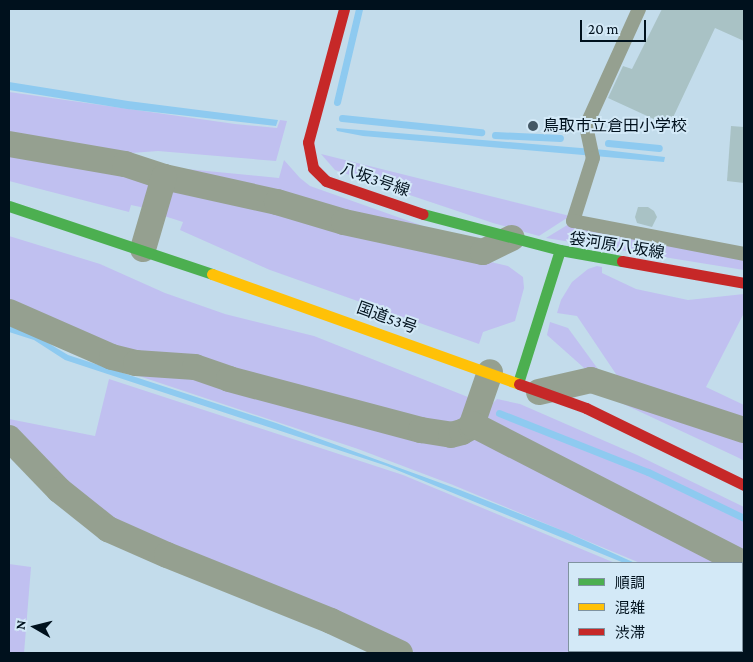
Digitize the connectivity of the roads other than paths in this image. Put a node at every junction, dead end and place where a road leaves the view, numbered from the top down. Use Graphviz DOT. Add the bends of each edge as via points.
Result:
graph roads {
  1 [pos="344,9"];
  2 [pos="639,9"];
  3 [pos="9,144"];
  4 [pos="164,177"];
  5 [pos="9,206"];
  6 [pos="512,238"];
  7 [pos="143,249"];
  8 [pos="560,250"];
  9 [pos="744,254"];
  10 [pos="744,283"];
  11 [pos="9,312"];
  12 [pos="490,372"];
  13 [pos="528,387"];
  14 [pos="472,424"];
  15 [pos="744,430"];
  16 [pos="9,438"];
  17 [pos="744,485"];
  18 [pos="740,562"];
  19 [pos="400,653"];
  1 -- 6 [label="main road, 八坂3号線" via="308,142 313,168 326,181 439,219"];
  2 -- 9 [label="lane" via="586,126 594,158 573,221"];
  3 -- 4 [label="street" via="125,164"];
  4 -- 6 [label="street" via="277,202 344,222 483,252"];
  4 -- 7 [label="street"];
  5 -- 7 [label="main road, 国道53号"];
  6 -- 8 [label="main road, 八坂3号線"];
  7 -- 12 [label="main road, 国道53号"];
  8 -- 10 [label="main road, 袋河原八坂線"];
  8 -- 13 [label="main road, 袋河原八坂線"];
  11 -- 14 [label="street" via="70,341 136,363 195,367 229,379 438,433 451,435"];
  12 -- 13 [label="main road, 国道53号"];
  12 -- 14 [label="street"];
  13 -- 15 [label="street" via="591,380"];
  13 -- 17 [label="main road, 国道53号" via="586,408"];
  14 -- 18 [label="street"];
  16 -- 19 [label="street" via="59,490 108,529 332,621"];
}
